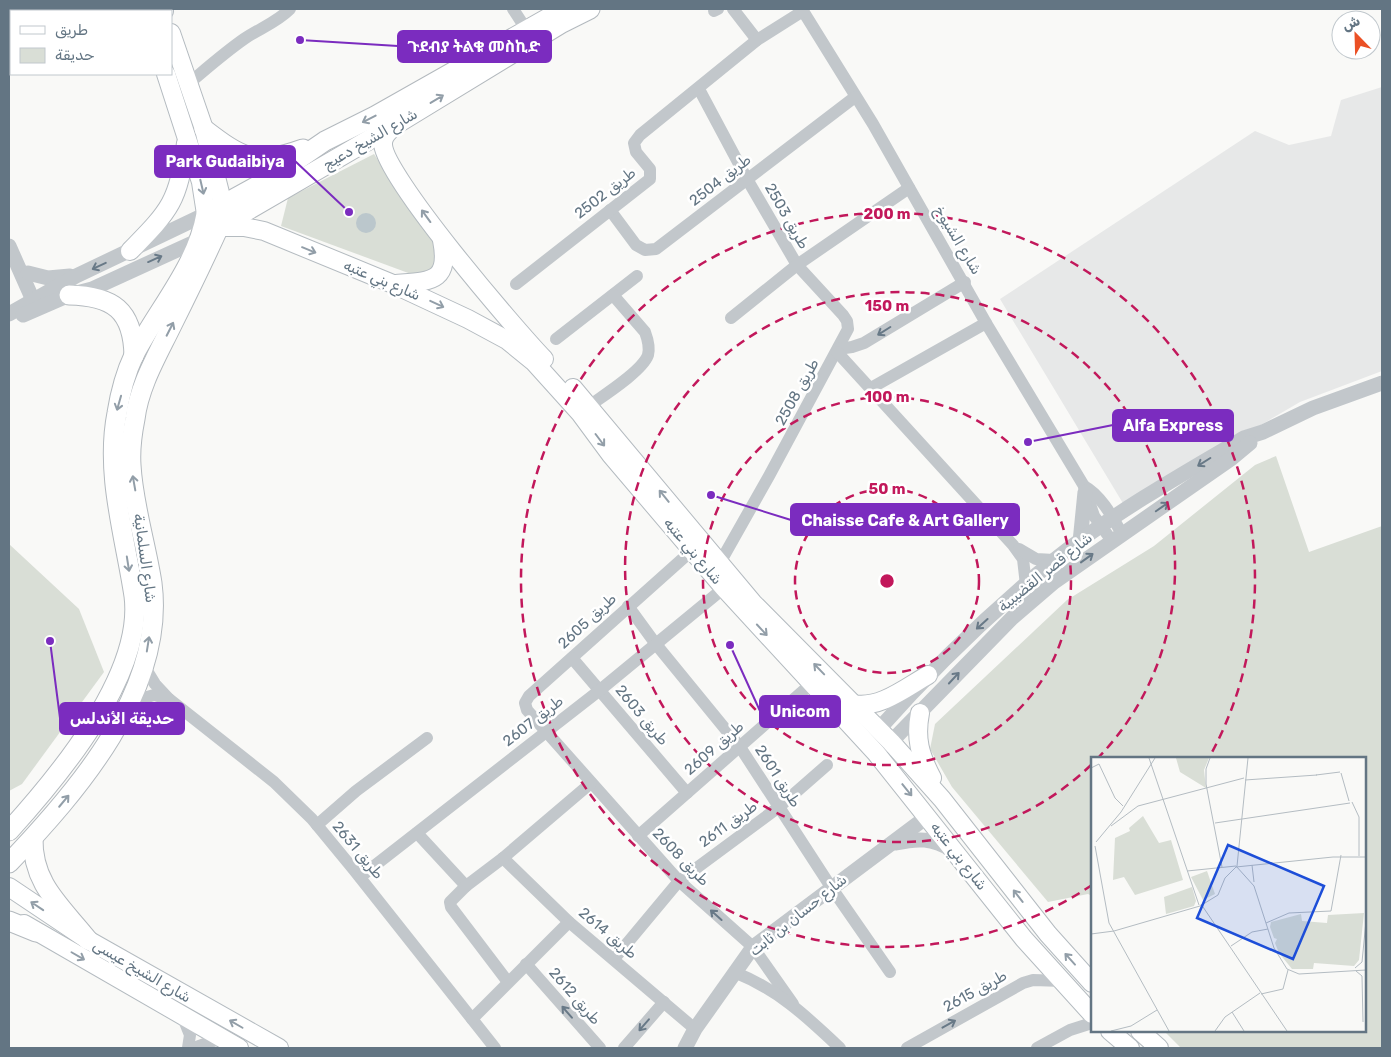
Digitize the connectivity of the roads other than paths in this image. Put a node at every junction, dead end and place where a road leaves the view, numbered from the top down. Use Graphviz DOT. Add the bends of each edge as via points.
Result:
graph roads {
  1 [pos="290,9"];
  2 [pos="513,9"];
  3 [pos="564,9"];
  4 [pos="590,9"];
  5 [pos="733,9"];
  6 [pos="802,10"];
  7 [pos="526,29"];
  8 [pos="172,36"];
  9 [pos="757,40"];
  10 [pos="167,75"];
  11 [pos="188,84"];
  12 [pos="699,89"];
  13 [pos="855,97"];
  14 [pos="398,123"];
  15 [pos="196,133"];
  16 [pos="325,141"];
  17 [pos="747,179"];
  18 [pos="908,188"];
  19 [pos="223,205"];
  20 [pos="610,210"];
  21 [pos="213,221"];
  22 [pos="442,239"];
  23 [pos="199,240"];
  24 [pos="9,246"];
  25 [pos="130,251"];
  26 [pos="17,261"];
  27 [pos="797,265"];
  28 [pos="28,273"];
  29 [pos="76,276"];
  30 [pos="637,276"];
  31 [pos="965,282"];
  32 [pos="393,284"];
  33 [pos="516,284"];
  34 [pos="613,294"];
  35 [pos="69,295"];
  36 [pos="38,302"];
  37 [pos="9,314"];
  38 [pos="731,318"];
  39 [pos="9,322"];
  40 [pos="986,322"];
  41 [pos="556,339"];
  42 [pos="838,351"];
  43 [pos="134,356"];
  44 [pos="1382,383"];
  45 [pos="871,388"];
  46 [pos="585,409"];
  47 [pos="1263,432"];
  48 [pos="1085,489"];
  49 [pos="1107,523"];
  50 [pos="1117,538"];
  51 [pos="1080,542"];
  52 [pos="1013,544"];
  53 [pos="696,546"];
  54 [pos="1054,560"];
  55 [pos="716,569"];
  56 [pos="1026,585"];
  57 [pos="724,588"];
  58 [pos="628,606"];
  59 [pos="655,643"];
  60 [pos="572,658"];
  61 [pos="144,666"];
  62 [pos="928,675"];
  63 [pos="812,684"];
  64 [pos="600,690"];
  65 [pos="170,698"];
  66 [pos="130,702"];
  67 [pos="853,704"];
  68 [pos="920,713"];
  69 [pos="546,732"];
  70 [pos="427,738"];
  71 [pos="878,744"];
  72 [pos="740,747"];
  73 [pos="827,765"];
  74 [pos="591,783"];
  75 [pos="49,785"];
  76 [pos="687,793"];
  77 [pos="942,799"];
  78 [pos="779,807"];
  79 [pos="9,809"];
  80 [pos="928,816"];
  81 [pos="317,825"];
  82 [pos="9,831"];
  83 [pos="417,833"];
  84 [pos="638,836"];
  85 [pos="33,838"];
  86 [pos="892,844"];
  87 [pos="952,851"];
  88 [pos="503,858"];
  89 [pos="9,863"];
  90 [pos="999,871"];
  91 [pos="360,877"];
  92 [pos="679,881"];
  93 [pos="466,886"];
  94 [pos="9,887"];
  95 [pos="831,887"];
  96 [pos="9,914"];
  97 [pos="9,921"];
  98 [pos="569,922"];
  99 [pos="36,932"];
  100 [pos="1048,934"];
  101 [pos="88,940"];
  102 [pos="1029,945"];
  103 [pos="753,947"];
  104 [pos="614,959"];
  105 [pos="526,964"];
  106 [pos="734,972"];
  107 [pos="890,972"];
  108 [pos="1063,981"];
  109 [pos="508,982"];
  110 [pos="1091,982"];
  111 [pos="664,1002"];
  112 [pos="793,1004"];
  113 [pos="182,1015"];
  114 [pos="472,1019"];
  115 [pos="1083,1019"];
  116 [pos="695,1029"];
  117 [pos="1111,1032"];
  118 [pos="1141,1032"];
  119 [pos="221,1038"];
  120 [pos="188,1048"];
  121 [pos="194,1048"];
  122 [pos="239,1048"];
  123 [pos="279,1048"];
  124 [pos="495,1048"];
  125 [pos="600,1048"];
  126 [pos="624,1048"];
  127 [pos="685,1048"];
  128 [pos="840,1048"];
  129 [pos="907,1048"];
  130 [pos="1037,1048"];
  131 [pos="1130,1048"];
  132 [pos="1159,1048"];
  1 -- 11 [label="street" via="272,25 246,38"];
  2 -- 7 [label="street"];
  3 -- 7 [label="main road, شارع الشيخ دعيج"];
  14 -- 4 [label="main road, شارع الشيخ دعيج, one-way"];
  5 -- 9 [label="street"];
  6 -- 9 [label="street, طريق 2502"];
  6 -- 13 [label="street, شارع الشيوخ"];
  7 -- 16 [label="main road, شارع الشيخ دعيج, one-way"];
  8 -- 11 [label="main road"];
  9 -- 12 [label="street, طريق 2502"];
  10 -- 15 [label="main road"];
  11 -- 15 [label="main road"];
  12 -- 17 [label="street, طريق 2503"];
  12 -- 20 [label="street, طريق 2502" via="634,143 636,152 650,169 650,179"];
  13 -- 17 [label="street, طريق 2504"];
  13 -- 18 [label="street, شارع الشيوخ" via="874,124"];
  14 -- 21 [label="main road, شارع الشيخ دعيج"];
  22 -- 14 [label="main road, شارع بني عتبه, one-way" via="384,150 382,142 385,135"];
  15 -- 16 [label="main road" via="248,158 263,159"];
  15 -- 19 [label="main road"];
  15 -- 21 [label="main road, one-way" via="201,182"];
  15 -- 25 [label="main road" via="174,201"];
  16 -- 19 [label="main road, شارع الشيخ دعيج" via="268,180"];
  17 -- 20 [label="street, طريق 2504" via="656,249 645,250 636,245"];
  17 -- 27 [label="street, طريق 2503"];
  18 -- 27 [label="street"];
  18 -- 31 [label="street, شارع الشيوخ"];
  19 -- 21 [label="main road, شارع السلمانية"];
  20 -- 33 [label="street, طريق 2502"];
  21 -- 23 [label="main road, شارع الشيخ دعيج"];
  21 -- 25 [label="street, شارع الشيخ دعيج"];
  21 -- 32 [label="main road, شارع بني عتبه, one-way" via="264,231"];
  61 -- 21 [label="main road, شارع السلمانية, one-way" via="152,619 152,585 131,465 135,417 143,386"];
  22 -- 32 [label="main road" via="445,263 441,272 422,282"];
  22 -- 46 [label="main road, شارع بني عتبه"];
  35 -- 23 [label="street, شارع الشيخ دعيج, one-way" via="92,289"];
  23 -- 43 [label="main road, شارع السلمانية"];
  24 -- 26 [label="street"];
  25 -- 29 [label="street, شارع الشيخ دعيج, one-way"];
  26 -- 28 [label="street"];
  26 -- 36 [label="street"];
  27 -- 38 [label="street"];
  27 -- 42 [label="street, طريق 2503" via="847,321 848,329"];
  28 -- 29 [label="street" via="48,278"];
  28 -- 36 [label="street"];
  29 -- 36 [label="street, شارع الشيخ دعيج"];
  30 -- 34 [label="street"];
  31 -- 40 [label="street, شارع الشيوخ"];
  31 -- 42 [label="street, طريق 2508, one-way" via="864,343"];
  32 -- 46 [label="main road, شارع بني عتبه, one-way" via="507,340"];
  34 -- 41 [label="street"];
  34 -- 46 [label="street" via="644,332 648,339 648,354 640,367"];
  35 -- 36 [label="street, شارع الشيخ دعيج"];
  35 -- 43 [label="main road" via="105,300 123,314 133,337"];
  36 -- 37 [label="street, شارع الشيخ دعيج"];
  36 -- 39 [label="street, شارع الشيخ دعيج"];
  40 -- 45 [label="street"];
  40 -- 48 [label="street, شارع الشيوخ"];
  42 -- 45 [label="street"];
  42 -- 55 [label="street, طريق 2508"];
  43 -- 75 [label="main road, شارع السلمانية, one-way" via="117,412 113,440 113,467 134,598 129,644 116,686"];
  44 -- 47 [label="street, شارع قصر القضيبية" via="1313,408"];
  45 -- 52 [label="street"];
  46 -- 53 [label="main road, شارع بني عتبه"];
  47 -- 49 [label="street, شارع قصر القضيبية, one-way" via="1226,448"];
  50 -- 47 [label="street, شارع قصر القضيبية, one-way" via="1232,458"];
  48 -- 49 [label="street, شارع الشيوخ" via="1090,506"];
  48 -- 51 [label="street"];
  49 -- 50 [label="street, شارع الشيوخ"];
  49 -- 51 [label="street, شارع قصر القضيبية"];
  68 -- 50 [label="street, شارع قصر القضيبية, one-way" via="1012,618 1054,582"];
  51 -- 54 [label="street, شارع قصر القضيبية"];
  52 -- 54 [label="street" via="1036,559"];
  52 -- 56 [label="street" via="1023,559"];
  53 -- 55 [label="main road, شارع بني عتبه"];
  53 -- 58 [label="street, طريق 2605"];
  54 -- 56 [label="street, شارع قصر القضيبية"];
  55 -- 57 [label="main road, شارع بني عتبه"];
  67 -- 55 [label="main road, شارع بني عتبه, one-way"];
  56 -- 62 [label="street, شارع قصر القضيبية, one-way"];
  57 -- 59 [label="street, طريق 2607"];
  57 -- 63 [label="main road, شارع بني عتبه, one-way"];
  58 -- 59 [label="street, طريق 2601"];
  58 -- 60 [label="street, طريق 2605"];
  59 -- 64 [label="street, طريق 2607"];
  59 -- 72 [label="street, طريق 2601"];
  60 -- 64 [label="street, طريق 2603"];
  60 -- 69 [label="street, طريق 2605" via="525,703"];
  61 -- 65 [label="street, طريق 2631" via="155,684"];
  61 -- 66 [label="main road, شارع السلمانية"];
  62 -- 67 [label="main road" via="878,703"];
  62 -- 71 [label="street, شارع قصر القضيبية"];
  63 -- 71 [label="main road, شارع بني عتبه"];
  63 -- 72 [label="street, طريق 2609"];
  64 -- 69 [label="street, طريق 2607"];
  64 -- 76 [label="street, طريق 2603"];
  65 -- 66 [label="street" via="154,695"];
  65 -- 81 [label="street, طريق 2631" via="274,782"];
  85 -- 66 [label="main road, شارع السلمانية, one-way" via="97,760"];
  67 -- 71 [label="main road, شارع بني عتبه"];
  68 -- 71 [label="street, شارع قصر القضيبية"];
  68 -- 77 [label="main road" via="916,730 919,752"];
  69 -- 74 [label="street, طريق 2608"];
  69 -- 83 [label="street, طريق 2607"];
  70 -- 81 [label="street"];
  71 -- 77 [label="main road, شارع بني عتبه"];
  71 -- 80 [label="main road, شارع بني عتبه, one-way"];
  72 -- 76 [label="street, طريق 2609"];
  72 -- 78 [label="street, طريق 2601"];
  73 -- 78 [label="street, طريق 2611"];
  74 -- 84 [label="street, طريق 2608"];
  74 -- 88 [label="street"];
  75 -- 79 [label="main road"];
  75 -- 82 [label="main road, شارع السلمانية"];
  76 -- 84 [label="street, طريق 2609"];
  77 -- 90 [label="main road, شارع بني عتبه"];
  78 -- 92 [label="street, طريق 2611"];
  78 -- 95 [label="street, طريق 2601"];
  80 -- 86 [label="street, شارع حسان بن ثابت"];
  80 -- 87 [label="main road, شارع بني عتبه"];
  80 -- 90 [label="main road" via="941,818 978,860"];
  81 -- 91 [label="street, طريق 2631"];
  83 -- 91 [label="street, طريق 2607"];
  83 -- 93 [label="street"];
  84 -- 92 [label="street, طريق 2608"];
  85 -- 89 [label="main road, شارع السلمانية"];
  85 -- 101 [label="main road" via="35,867 40,879"];
  86 -- 87 [label="street, شارع حسان بن ثابت" via="924,838"];
  86 -- 95 [label="street, شارع حسان بن ثابت"];
  87 -- 102 [label="main road, شارع بني عتبه"];
  88 -- 93 [label="street"];
  88 -- 98 [label="street, طريق 2614"];
  100 -- 90 [label="main road, شارع بني عتبه, one-way"];
  91 -- 114 [label="street, طريق 2631"];
  103 -- 92 [label="street, طريق 2608, one-way"];
  92 -- 104 [label="street, طريق 2611"];
  93 -- 109 [label="street" via="452,899 451,907"];
  101 -- 94 [label="main road, شارع الشيخ عيسى, one-way"];
  95 -- 103 [label="street, شارع حسان بن ثابت"];
  95 -- 107 [label="street, طريق 2601"];
  96 -- 99 [label="main road, شارع الشيخ عيسى"];
  97 -- 99 [label="main road"];
  98 -- 104 [label="street, طريق 2614"];
  98 -- 105 [label="street, طريق 2612"];
  99 -- 113 [label="main road, شارع الشيخ عيسى, one-way"];
  100 -- 102 [label="main road"];
  110 -- 100 [label="main road, شارع بني عتبه, one-way"];
  123 -- 101 [label="main road, شارع الشيخ عيسى, one-way"];
  102 -- 108 [label="main road, شارع بني عتبه"];
  103 -- 106 [label="street, شارع حسان بن ثابت"];
  103 -- 112 [label="street, طريق 2608"];
  104 -- 111 [label="street, طريق 2614"];
  105 -- 109 [label="street, طريق 2612"];
  125 -- 105 [label="street, طريق 2612, one-way"];
  106 -- 112 [label="street, طريق 2608"];
  106 -- 116 [label="street, شارع حسان بن ثابت"];
  108 -- 115 [label="main road, شارع بني عتبه"];
  129 -- 108 [label="street, طريق 2615, one-way" via="1023,983"];
  109 -- 114 [label="street, طريق 2612"];
  111 -- 116 [label="street, طريق 2614"];
  111 -- 126 [label="street, one-way"];
  112 -- 128 [label="street, طريق 2608"];
  113 -- 119 [label="main road, شارع الشيخ عيسى"];
  113 -- 120 [label="street" via="190,1035"];
  114 -- 124 [label="street, طريق 2631"];
  115 -- 130 [label="street"];
  116 -- 127 [label="street, شارع حسان بن ثابت"];
  117 -- 131 [label="main road"];
  118 -- 132 [label="main road"];
  119 -- 121 [label="street"];
  119 -- 122 [label="main road, شارع الشيخ عيسى"];
}
